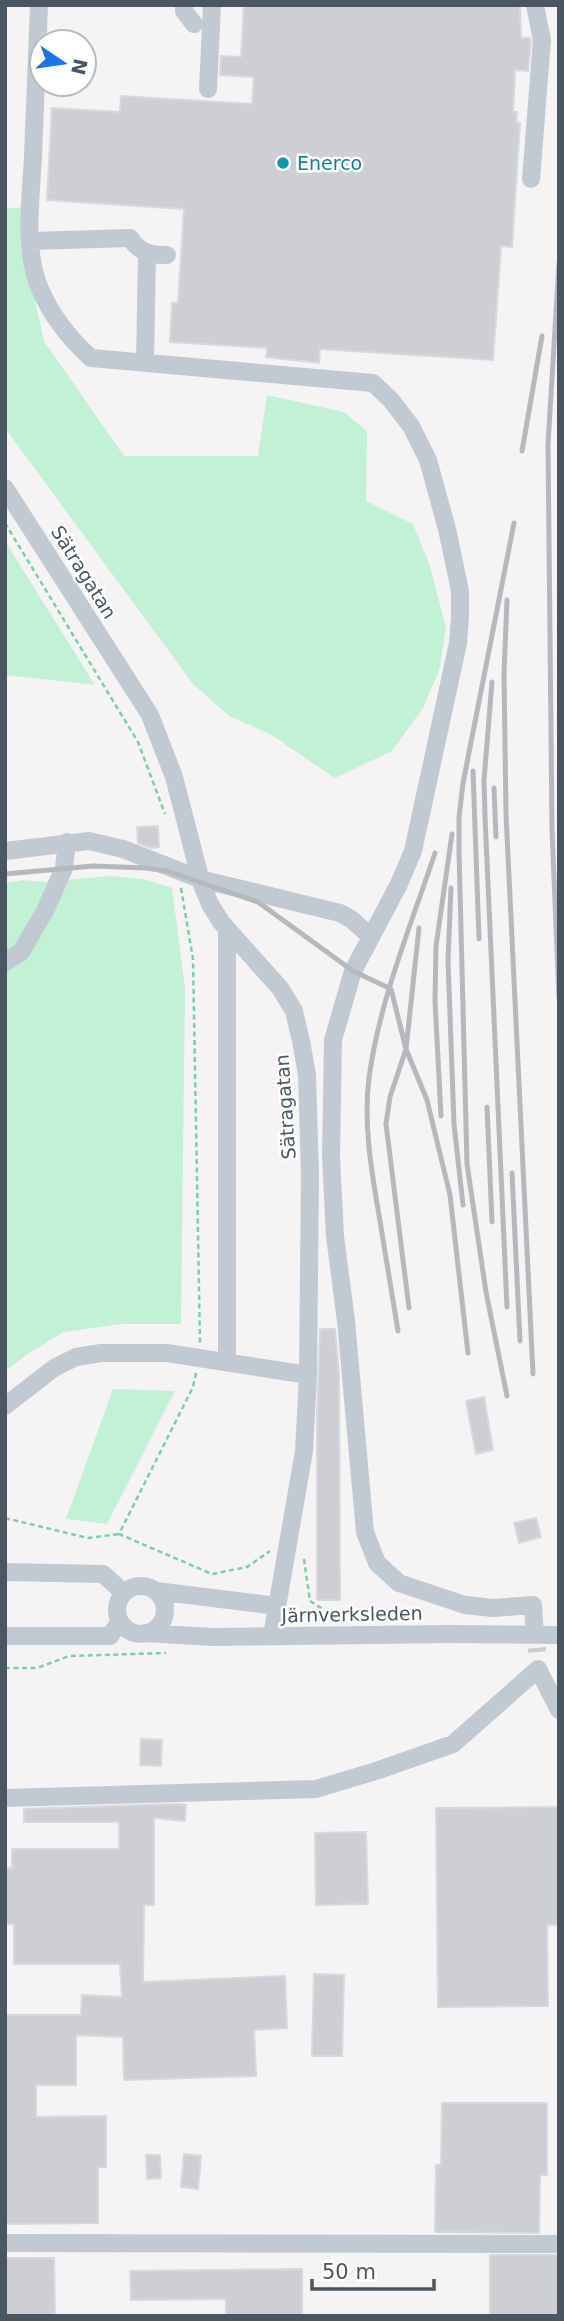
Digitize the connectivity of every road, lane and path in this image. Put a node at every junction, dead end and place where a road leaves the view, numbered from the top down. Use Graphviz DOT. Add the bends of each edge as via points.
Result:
graph roads {
  1 [pos="39,5"];
  2 [pos="184,5"];
  3 [pos="212,5"];
  4 [pos="534,5"];
  5 [pos="194,24"];
  6 [pos="208,89"];
  7 [pos="531,180"];
  8 [pos="31,241"];
  9 [pos="147,254"];
  10 [pos="167,255"];
  11 [pos="145,363"];
  12 [pos="5,488"];
  13 [pos="5,523"];
  14 [pos="166,817"];
  15 [pos="67,842"];
  16 [pos="5,851"];
  17 [pos="178,872"];
  18 [pos="200,879"];
  19 [pos="228,929"];
  20 [pos="371,937"];
  21 [pos="5,962"];
  22 [pos="200,1358"];
  23 [pos="226,1362"];
  24 [pos="307,1375"];
  25 [pos="5,1406"];
  26 [pos="5,1518"];
  27 [pos="119,1534"];
  28 [pos="288,1553"];
  29 [pos="5,1572"];
  30 [pos="156,1591"];
  31 [pos="124,1593"];
  32 [pos="278,1606"];
  33 [pos="357,1619"];
  34 [pos="120,1621"];
  35 [pos="534,1621"];
  36 [pos="145,1633"];
  37 [pos="559,1635"];
  38 [pos="5,1636"];
  39 [pos="272,1636"];
  40 [pos="174,1652"];
  41 [pos="5,1668"];
  42 [pos="559,1710"];
  43 [pos="5,1798"];
  44 [pos="5,2242"];
  45 [pos="559,2244"];
  1 -- 8 [label="street"];
  2 -- 5 [label="street"];
  3 -- 6 [label="street"];
  4 -- 7 [label="street" via="542,40"];
  8 -- 9 [label="street" via="130,238"];
  8 -- 11 [label="street" via="39,288 77,346 91,358"];
  9 -- 10 [label="street"];
  9 -- 11 [label="street"];
  11 -- 20 [label="street" via="373,383 411,426 428,460 460,591 458,643 413,851"];
  12 -- 18 [label="street, Sätragatan" via="150,715 174,777"];
  13 -- 14 [label="path" via="138,742"];
  15 -- 16 [label="street"];
  15 -- 17 [label="street" via="89,841 123,849"];
  15 -- 21 [label="street" via="64,868 45,911 21,952"];
  17 -- 18 [label="street"];
  17 -- 22 [label="path" via="193,958"];
  18 -- 19 [label="street, Sätragatan" via="211,906"];
  18 -- 20 [label="street" via="340,914"];
  19 -- 23 [label="street"];
  19 -- 24 [label="street, Sätragatan" via="281,988 294,1011 301,1041 307,1075 310,1174"];
  20 -- 35 [label="street" via="353,971 333,1041 331,1097 335,1236 365,1532 377,1563 400,1583 465,1605 533,1605"];
  22 -- 23 [label="street"];
  22 -- 25 [label="street" via="131,1352 76,1357"];
  22 -- 27 [label="path" via="193,1387"];
  23 -- 24 [label="street"];
  24 -- 28 [label="street, Sätragatan" via="304,1451"];
  26 -- 27 [label="path" via="88,1538"];
  27 -- 28 [label="path" via="212,1574 247,1567 271,1550"];
  28 -- 32 [label="street, Sätragatan"];
  28 -- 33 [label="path" via="303,1555 310,1601 330,1614"];
  29 -- 31 [label="street" via="103,1574"];
  30 -- 31 [label="street, Järnverksleden" via="143,1586"];
  30 -- 32 [label="street, Järnverksleden"];
  30 -- 36 [label="street" via="164,1604 163,1620"];
  31 -- 34 [label="street" via="117,1606"];
  32 -- 39 [label="street, Sätragatan"];
  34 -- 36 [label="street, Järnverksleden" via="131,1631"];
  34 -- 38 [label="street" via="110,1636"];
  36 -- 39 [label="street, Järnverksleden"];
  37 -- 39 [label="street, Järnverksleden, bridge"];
  40 -- 41 [label="path" via="69,1656 37,1668"];
  42 -- 43 [label="street" via="537,1661 453,1744 316,1789"];
  44 -- 45 [label="street"];
}
